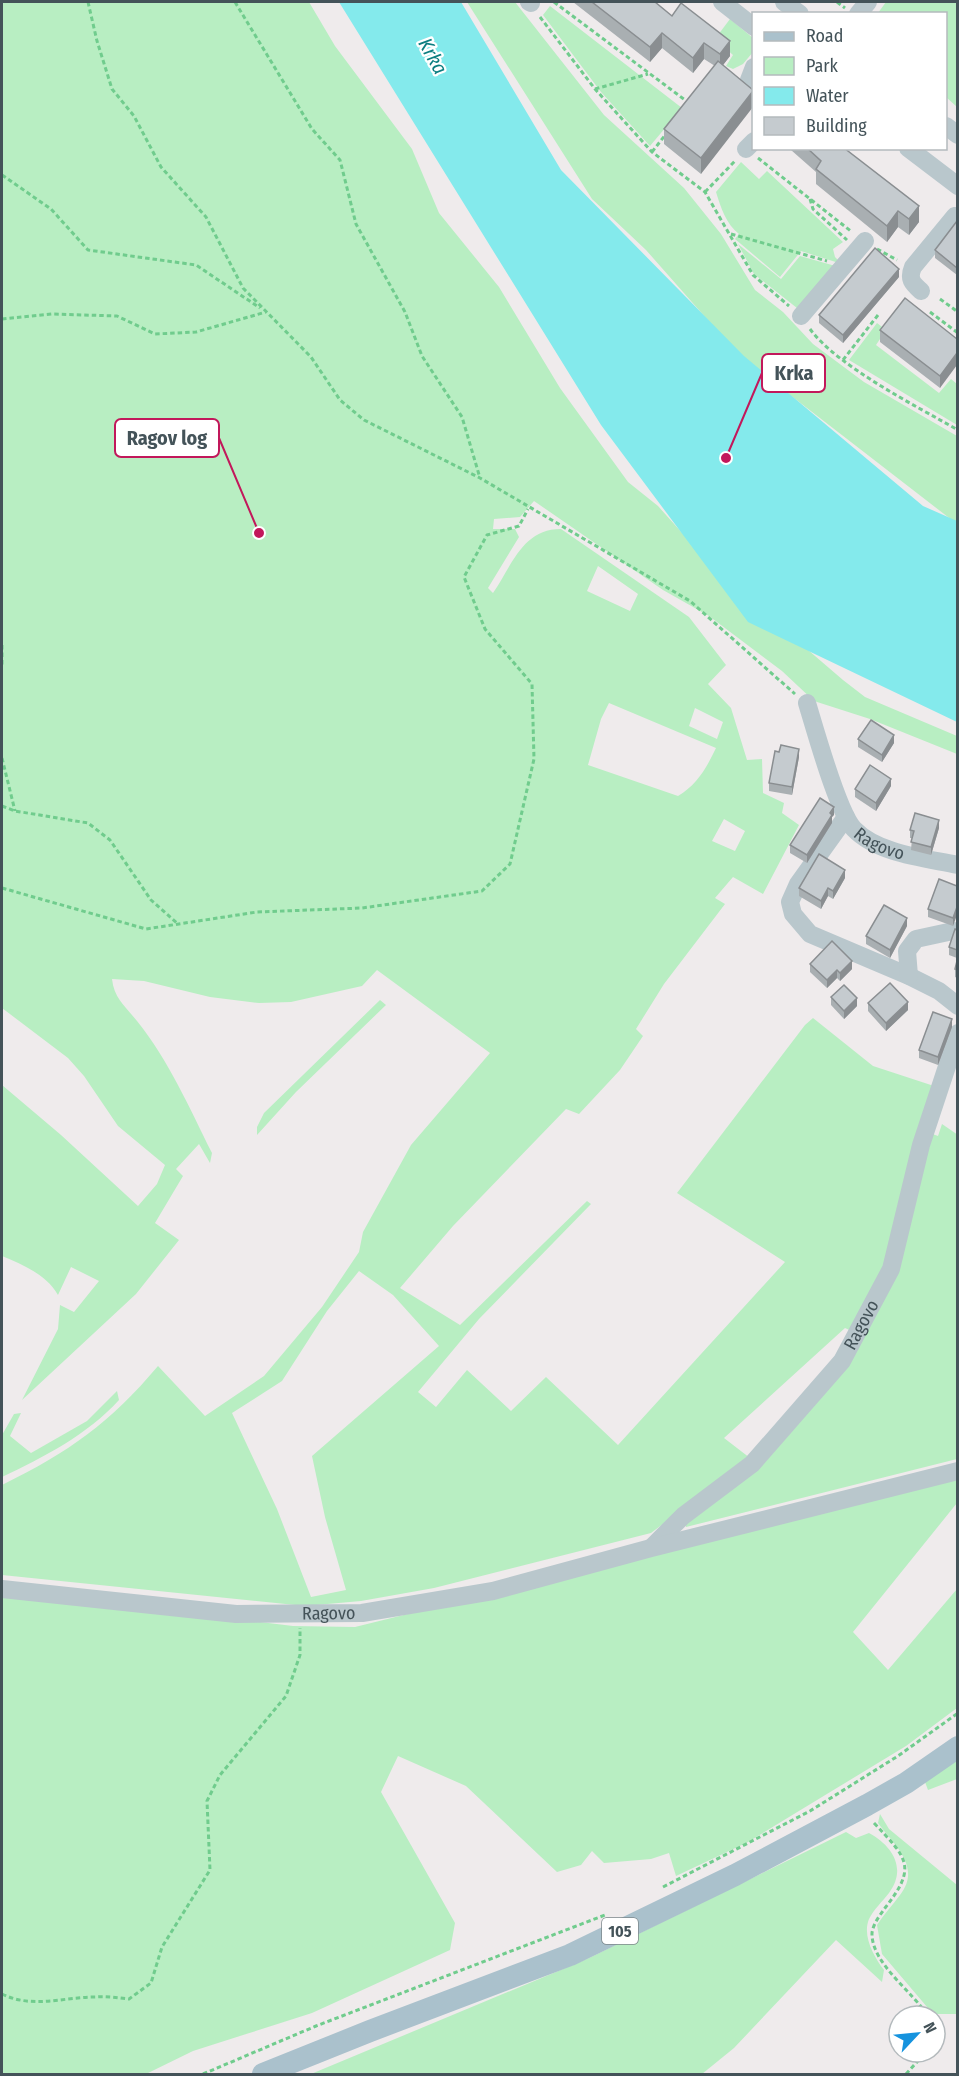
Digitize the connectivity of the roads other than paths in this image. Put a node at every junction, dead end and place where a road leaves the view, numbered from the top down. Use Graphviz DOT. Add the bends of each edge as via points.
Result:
graph roads {
  1 [pos="722,2"];
  2 [pos="784,2"];
  3 [pos="797,12"];
  4 [pos="752,26"];
  5 [pos="752,70"];
  6 [pos="752,90"];
  7 [pos="911,150"];
  8 [pos="957,186"];
  9 [pos="957,218"];
  10 [pos="862,245"];
  11 [pos="921,291"];
  12 [pos="801,316"];
  13 [pos="807,703"];
  14 [pos="846,817"];
  15 [pos="957,865"];
  16 [pos="954,932"];
  17 [pos="909,976"];
  18 [pos="957,1006"];
  19 [pos="957,1033"];
  20 [pos="957,1471"];
  21 [pos="651,1548"];
  22 [pos="2,1589"];
  23 [pos="957,1747"];
  24 [pos="263,2074"];
  1 -- 4 [label="street"];
  2 -- 3 [label="street"];
  5 -- 6 [label="street"];
  7 -- 8 [label="street"];
  9 -- 11 [label="street" via="913,267 909,276"];
  10 -- 12 [label="street"];
  13 -- 14 [label="street, Ragovo"];
  14 -- 15 [label="street, Ragovo" via="870,841 908,855"];
  14 -- 17 [label="street, Ragovo" via="798,884 790,902 793,914 810,933"];
  16 -- 17 [label="street" via="916,939 907,951"];
  17 -- 18 [label="street, Ragovo" via="939,991"];
  19 -- 21 [label="street, Ragovo" via="921,1145 891,1269 842,1361 752,1464 683,1516"];
  20 -- 21 [label="street, Ragovo"];
  21 -- 22 [label="street, Ragovo" via="493,1591 362,1613 236,1614"];
  23 -- 24 [label="main road, 105" via="867,1805 570,1955"];
}
